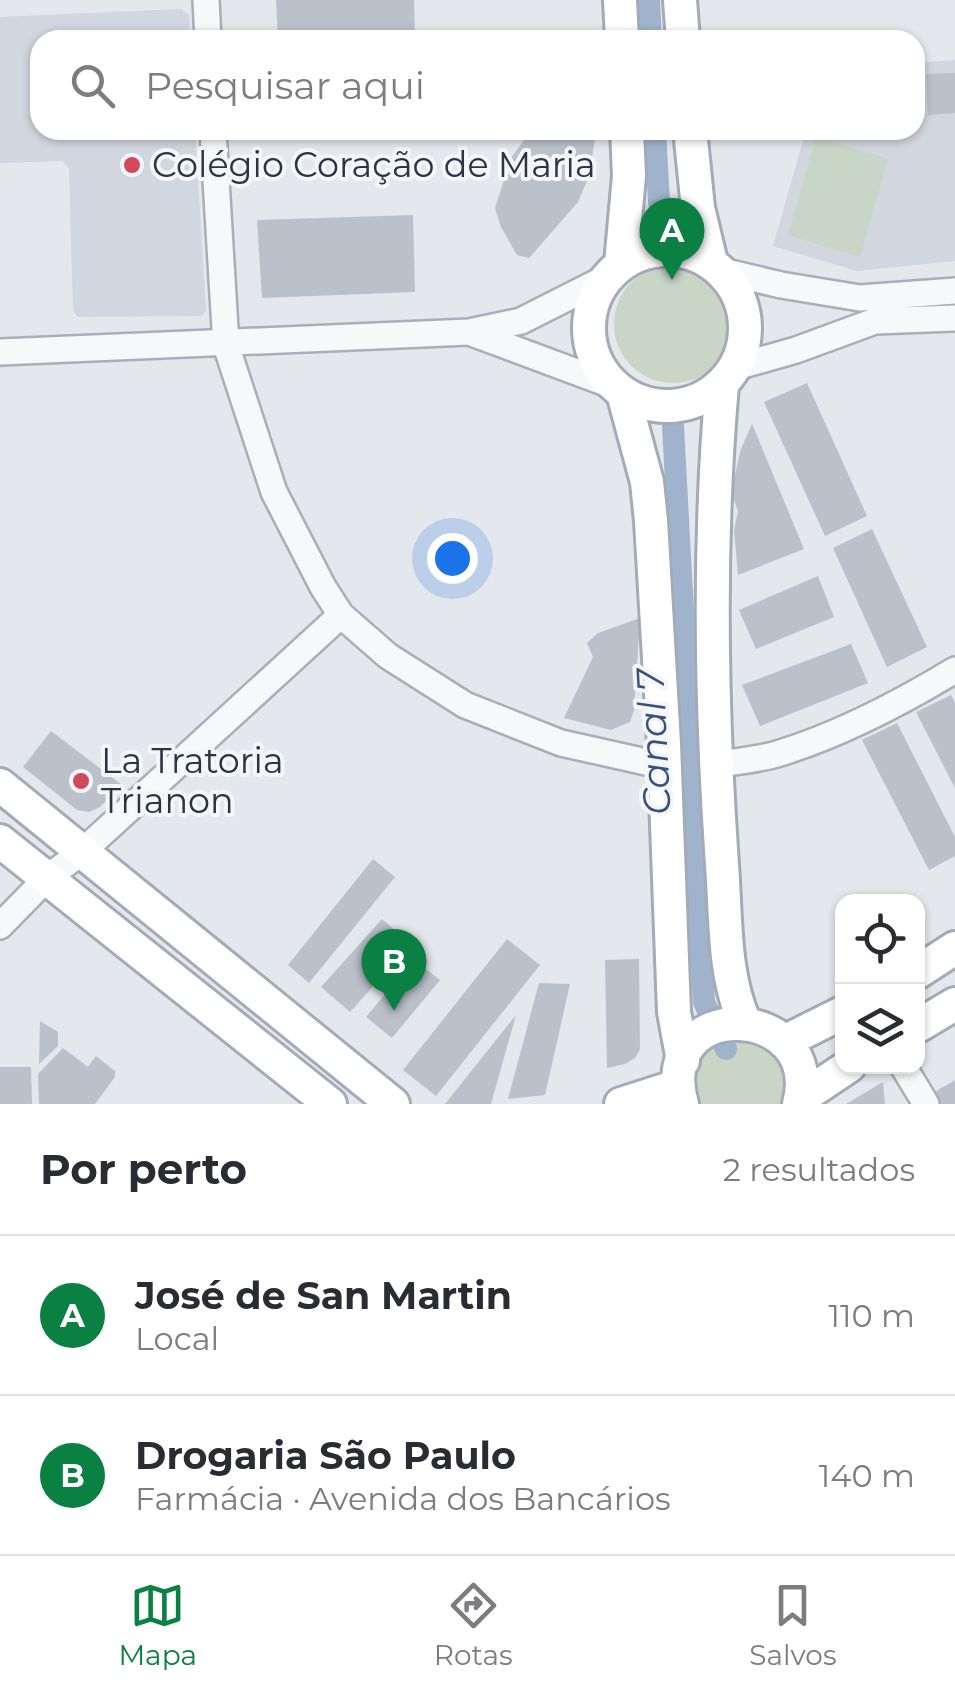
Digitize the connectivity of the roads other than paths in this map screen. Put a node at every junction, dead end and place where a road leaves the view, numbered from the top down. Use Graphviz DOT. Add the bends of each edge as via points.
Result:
graph roads {
  1 [pos="206,0"];
  2 [pos="620,0"];
  3 [pos="680,0"];
  4 [pos="208,30"];
  5 [pos="622,30"];
  6 [pos="682,30"];
  7 [pos="214,140"];
  8 [pos="627,140"];
  9 [pos="691,140"];
  10 [pos="716,266"];
  11 [pos="613,271"];
  12 [pos="955,291"];
  13 [pos="874,309"];
  14 [pos="955,318"];
  15 [pos="469,332"];
  16 [pos="226,345"];
  17 [pos="0,352"];
  18 [pos="729,376"];
  19 [pos="619,390"];
  20 [pos="341,615"];
  21 [pos="955,670"];
  22 [pos="715,764"];
  23 [pos="664,766"];
  24 [pos="0,784"];
  25 [pos="0,841"];
  26 [pos="83,851"];
  27 [pos="46,878"];
  28 [pos="0,926"];
  29 [pos="955,1004"];
  30 [pos="835,1016"];
  31 [pos="925,1022"];
  32 [pos="745,1023"];
  33 [pos="784,1042"];
  34 [pos="839,1074"];
  35 [pos="908,1074"];
  36 [pos="681,1084"];
  37 [pos="800,1101"];
  38 [pos="330,1104"];
  39 [pos="393,1104"];
  40 [pos="621,1104"];
  41 [pos="926,1104"];
  1 -- 4 [label="street"];
  2 -- 5 [label="main road"];
  3 -- 6 [label="main road"];
  7 -- 16 [label="street"];
  8 -- 11 [label="main road" via="629,176"];
  9 -- 10 [label="main road" via="698,208"];
  10 -- 11 [label="main road" via="666,249 642,253"];
  10 -- 13 [label="street"];
  10 -- 18 [label="main road" via="735,287 745,316 744,347"];
  11 -- 15 [label="street" via="521,320"];
  11 -- 19 [label="main road" via="590,314 588,333 601,371"];
  12 -- 13 [label="street"];
  13 -- 14 [label="street"];
  13 -- 18 [label="street"];
  15 -- 16 [label="street"];
  15 -- 19 [label="street"];
  16 -- 17 [label="street"];
  16 -- 20 [label="street" via="274,492"];
  18 -- 19 [label="main road" via="700,399 674,406 648,404"];
  18 -- 22 [label="main road" via="712,491"];
  19 -- 23 [label="main road" via="647,482"];
  20 -- 23 [label="street" via="388,656 465,705 562,743"];
  20 -- 26 [label="street"];
  21 -- 22 [label="street" via="892,709 834,732 775,755"];
  22 -- 32 [label="main road" via="729,963"];
  23 -- 36 [label="main road"];
  24 -- 26 [label="main road"];
  25 -- 27 [label="main road"];
  26 -- 27 [label="street"];
  26 -- 39 [label="main road"];
  27 -- 28 [label="street"];
  27 -- 38 [label="main road"];
  29 -- 31 [label="main road"];
  30 -- 33 [label="main road"];
  32 -- 33 [label="main road"];
  32 -- 36 [label="main road" via="704,1032 686,1049"];
  33 -- 37 [label="main road" via="799,1068"];
  34 -- 37 [label="main road"];
  35 -- 41 [label="street"];
  36 -- 40 [label="main road"];
}
